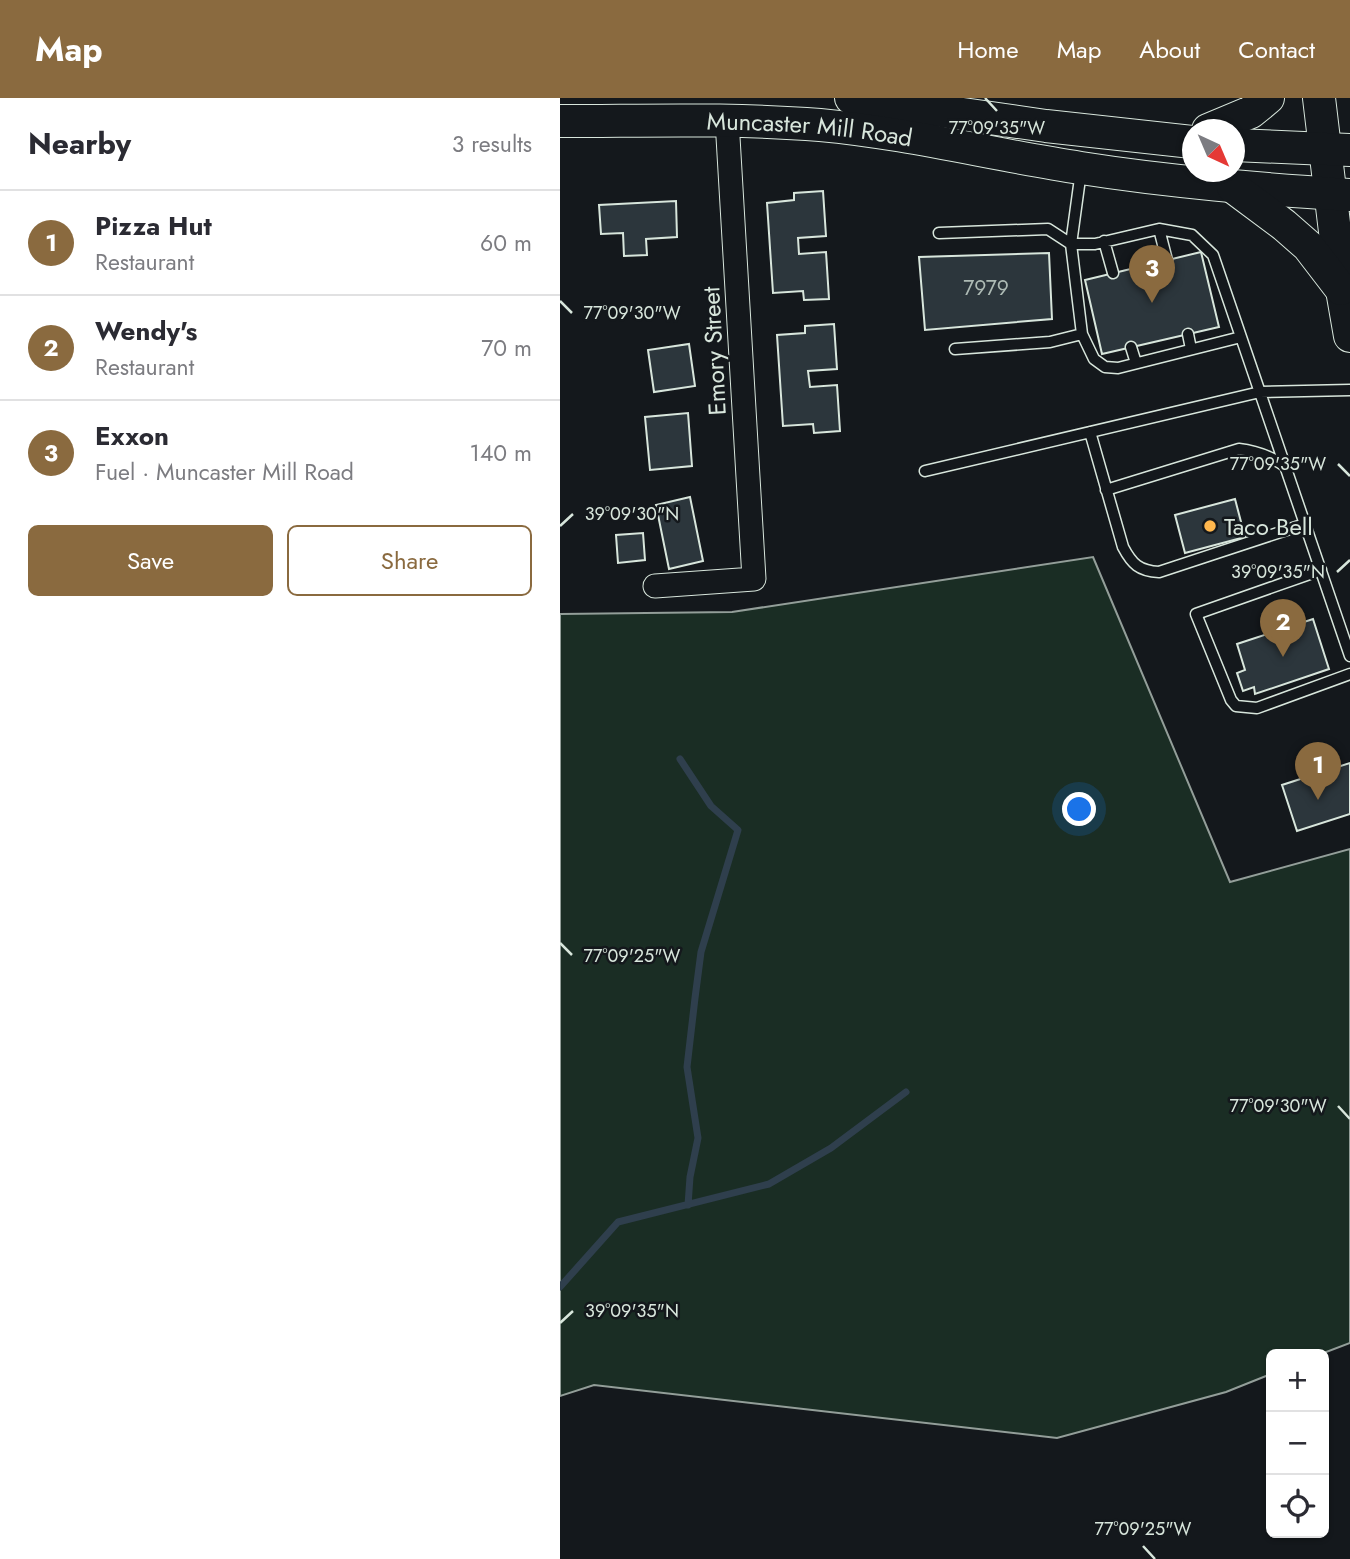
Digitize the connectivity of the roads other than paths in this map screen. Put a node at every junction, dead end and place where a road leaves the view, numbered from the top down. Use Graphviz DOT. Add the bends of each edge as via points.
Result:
graph roads {
  1 [pos="851,98"];
  2 [pos="1268,98"];
  3 [pos="1319,98"];
  4 [pos="1235,119"];
  5 [pos="727,120"];
  6 [pos="560,121"];
  7 [pos="1182,136"];
  8 [pos="1245,145"];
  9 [pos="1338,149"];
  10 [pos="1081,168"];
  11 [pos="1233,187"];
  12 [pos="1340,195"];
  13 [pos="1159,229"];
  14 [pos="939,233"];
  15 [pos="1104,241"];
  16 [pos="1071,244"];
  17 [pos="1167,260"];
  18 [pos="1113,273"];
  19 [pos="1342,290"];
  20 [pos="1082,334"];
  21 [pos="1188,334"];
  22 [pos="1350,336"];
  23 [pos="1241,337"];
  24 [pos="1131,347"];
  25 [pos="955,349"];
  26 [pos="1191,349"];
  27 [pos="1136,363"];
  28 [pos="1350,390"];
  29 [pos="1260,392"];
  30 [pos="1090,432"];
  31 [pos="1285,467"];
  32 [pos="925,471"];
  33 [pos="1105,490"];
  34 [pos="1305,524"];
  35 [pos="1321,570"];
  36 [pos="655,586"];
  37 [pos="1350,656"];
  38 [pos="1350,674"];
  1 -- 7 [label="main road, Muncaster Mill Road" via="1046,126"];
  2 -- 4 [label="main road"];
  3 -- 9 [label="main road"];
  5 -- 6 [label="main road, Muncaster Mill Road"];
  5 -- 10 [label="main road, Muncaster Mill Road" via="882,133"];
  5 -- 36 [label="street, Emory Street" via="754,579"];
  8 -- 9 [label="main road"];
  9 -- 12 [label="main road"];
  10 -- 11 [label="main road, Muncaster Mill Road"];
  10 -- 16 [label="lane"];
  11 -- 12 [label="main road, Muncaster Mill Road"];
  11 -- 19 [label="main road" via="1308,246"];
  12 -- 19 [label="main road"];
  13 -- 15 [label="lane"];
  13 -- 17 [label="lane"];
  13 -- 23 [label="lane" via="1192,235 1213,255"];
  14 -- 16 [label="lane" via="1048,229"];
  15 -- 16 [label="lane"];
  15 -- 18 [label="lane"];
  16 -- 20 [label="lane"];
  19 -- 22 [label="main road"];
  20 -- 25 [label="lane" via="1050,342"];
  20 -- 27 [label="lane" via="1094,359 1105,368"];
  21 -- 26 [label="lane"];
  23 -- 26 [label="lane"];
  23 -- 29 [label="lane"];
  24 -- 27 [label="lane"];
  26 -- 27 [label="lane"];
  28 -- 29 [label="lane"];
  29 -- 30 [label="lane"];
  29 -- 31 [label="lane"];
  30 -- 32 [label="lane"];
  30 -- 33 [label="lane"];
  31 -- 33 [label="lane" via="1270,457 1239,449"];
  31 -- 34 [label="lane"];
  33 -- 34 [label="lane" via="1130,561 1147,571 1159,572"];
  34 -- 35 [label="lane"];
  35 -- 37 [label="lane"];
  35 -- 38 [label="lane" via="1196,614 1236,706 1257,708"];
}
